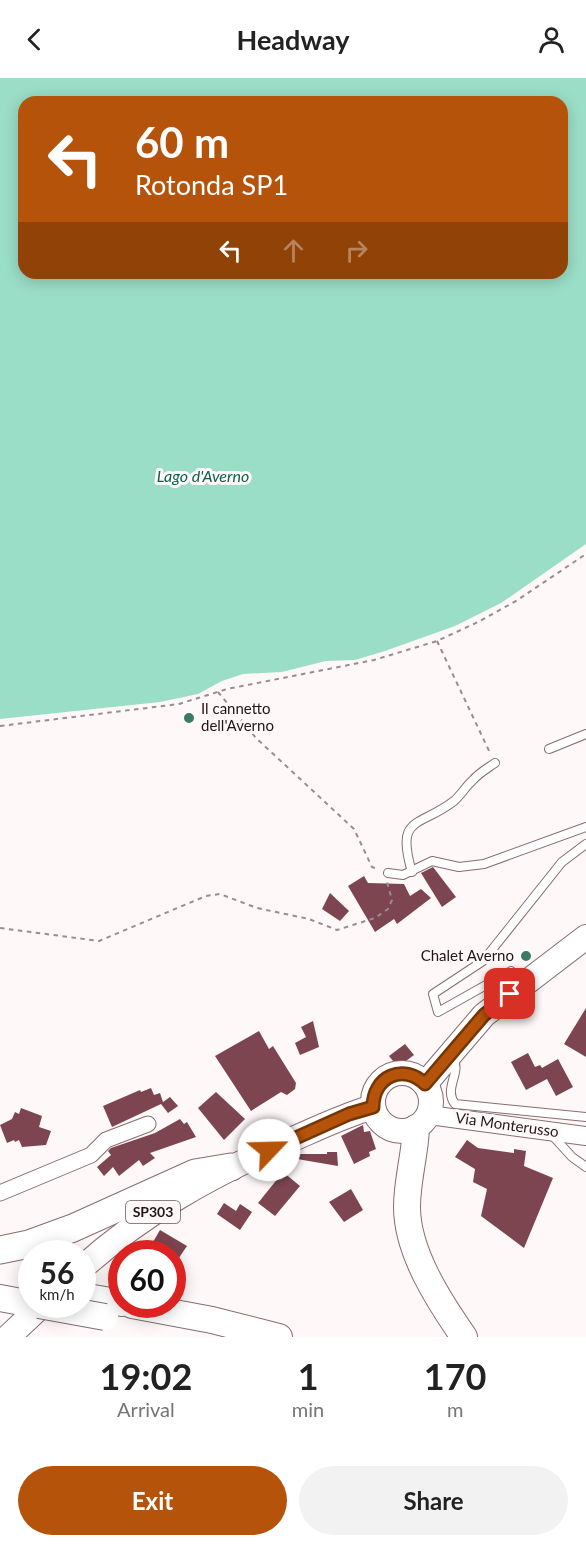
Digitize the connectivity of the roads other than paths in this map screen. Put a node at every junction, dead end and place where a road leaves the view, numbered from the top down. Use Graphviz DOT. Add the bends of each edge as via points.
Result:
graph roads {
  1 [pos="586,734"];
  2 [pos="549,749"];
  3 [pos="495,763"];
  4 [pos="586,827"];
  5 [pos="586,844"];
  6 [pos="412,872"];
  7 [pos="388,873"];
  8 [pos="586,937"];
  9 [pos="525,983"];
  10 [pos="450,1055"];
  11 [pos="425,1084"];
  12 [pos="373,1107"];
  13 [pos="586,1117"];
  14 [pos="422,1121"];
  15 [pos="148,1124"];
  16 [pos="549,1131"];
  17 [pos="586,1136"];
  18 [pos="231,1167"];
  19 [pos="586,1167"];
  20 [pos="0,1193"];
  21 [pos="0,1250"];
  22 [pos="96,1257"];
  23 [pos="0,1281"];
  24 [pos="18,1284"];
  25 [pos="0,1298"];
  26 [pos="18,1301"];
  27 [pos="186,1316"];
  28 [pos="28,1318"];
  29 [pos="152,1318"];
  30 [pos="8,1337"];
  31 [pos="208,1337"];
  32 [pos="279,1337"];
  33 [pos="464,1337"];
  1 -- 2 [label="lane"];
  3 -- 6 [label="lane" via="475,777 455,800 408,830"];
  4 -- 6 [label="lane" via="484,864 459,867 432,861"];
  5 -- 9 [label="lane" via="562,862 483,961 433,994 438,1012 511,971"];
  6 -- 7 [label="lane"];
  8 -- 9 [label="main road"];
  9 -- 10 [label="main road" via="484,1015"];
  10 -- 11 [label="main road"];
  10 -- 13 [label="lane" via="456,1061 450,1086 455,1104"];
  11 -- 12 [label="main road" via="413,1075 391,1075 379,1085"];
  11 -- 14 [label="main road" via="432,1099"];
  12 -- 14 [label="main road" via="386,1127 400,1132"];
  12 -- 18 [label="main road, SP303"];
  14 -- 16 [label="street, Via Monterusso"];
  14 -- 33 [label="highway" via="408,1192 409,1223 427,1273"];
  15 -- 20 [label="street" via="106,1140 91,1155"];
  16 -- 17 [label="street, Via Monterusso"];
  16 -- 19 [label="lane"];
  18 -- 21 [label="highway" via="195,1173 73,1228"];
  18 -- 22 [label="main road, SP303" via="156,1209"];
  23 -- 24 [label="highway"];
  25 -- 26 [label="highway"];
  27 -- 32 [label="highway"];
  28 -- 30 [label="main road"];
  29 -- 31 [label="highway"];
}
